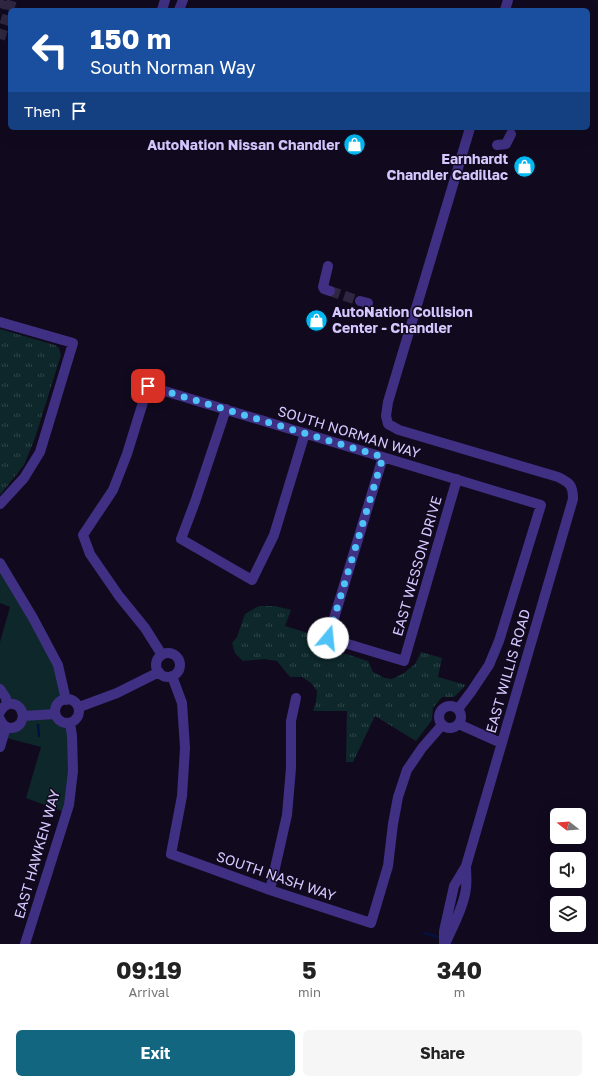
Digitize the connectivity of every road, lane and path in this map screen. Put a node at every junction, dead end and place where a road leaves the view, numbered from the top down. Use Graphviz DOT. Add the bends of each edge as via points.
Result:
graph roads {
  1 [pos="469,130"];
  2 [pos="511,134"];
  3 [pos="497,145"];
  4 [pos="328,266"];
  5 [pos="330,291"];
  6 [pos="0,322"];
  7 [pos="226,409"];
  8 [pos="304,433"];
  9 [pos="383,457"];
  10 [pos="457,479"];
  11 [pos="0,504"];
  12 [pos="0,563"];
  13 [pos="162,655"];
  14 [pos="159,672"];
  15 [pos="172,676"];
  16 [pos="0,689"];
  17 [pos="296,698"];
  18 [pos="66,700"];
  19 [pos="7,705"];
  20 [pos="78,706"];
  21 [pos="458,709"];
  22 [pos="0,712"];
  23 [pos="55,714"];
  24 [pos="23,716"];
  25 [pos="3,723"];
  26 [pos="70,723"];
  27 [pos="459,723"];
  28 [pos="442,724"];
  29 [pos="502,744"];
  30 [pos="0,747"];
  31 [pos="270,890"];
  32 [pos="25,944"];
  33 [pos="444,944"];
  1 -- 29 [label="street, EAST WILLIS ROAD" via="386,416 388,424 399,430 558,477 570,484 573,491 573,499"];
  2 -- 3 [label="street" via="506,144"];
  4 -- 5 [label="street" via="322,287"];
  6 -- 11 [label="street" via="74,343 40,452 24,478"];
  7 -- 8 [label="street, SOUTH NORMAN WAY"];
  7 -- 8 [label="street" via="181,539 252,580 274,535"];
  7 -- 13 [label="street, SOUTH NORMAN WAY" via="148,386 113,490 83,535 90,554"];
  8 -- 9 [label="street, SOUTH NORMAN WAY"];
  9 -- 10 [label="street, SOUTH NORMAN WAY"];
  9 -- 10 [label="street, EAST WESSON DRIVE" via="328,638 404,661"];
  10 -- 21 [label="street, SOUTH NORMAN WAY" via="541,505 500,641 489,665"];
  12 -- 18 [label="street" via="58,665"];
  13 -- 14 [label="street" via="156,665"];
  13 -- 15 [label="street" via="173,654 179,660 178,672"];
  14 -- 15 [label="street" via="165,676"];
  14 -- 20 [label="street" via="117,692"];
  15 -- 31 [label="street, SOUTH NASH WAY" via="182,703 185,748 182,796 171,854"];
  16 -- 19 [label="street"];
  17 -- 31 [label="street" via="291,721 287,815"];
  18 -- 20 [label="street" via="73,701"];
  18 -- 23 [label="street" via="56,706"];
  19 -- 22 [label="street"];
  19 -- 24 [label="street" via="18,706"];
  20 -- 26 [label="street" via="77,716"];
  21 -- 27 [label="street" via="461,715"];
  21 -- 28 [label="street" via="448,705 442,709 439,715"];
  23 -- 24 [label="street"];
  23 -- 26 [label="street" via="59,720"];
  24 -- 25 [label="street" via="17,726 10,728"];
  25 -- 30 [label="street"];
  26 -- 32 [label="street, EAST HAWKEN WAY" via="73,771 69,806"];
  27 -- 28 [label="street" via="451,728"];
  27 -- 29 [label="street"];
  28 -- 31 [label="street, SOUTH NASH WAY" via="407,770 398,797 388,866 371,923"];
  29 -- 33 [label="street, EAST WILLIS ROAD" via="465,870 454,886 444,931"];
}
